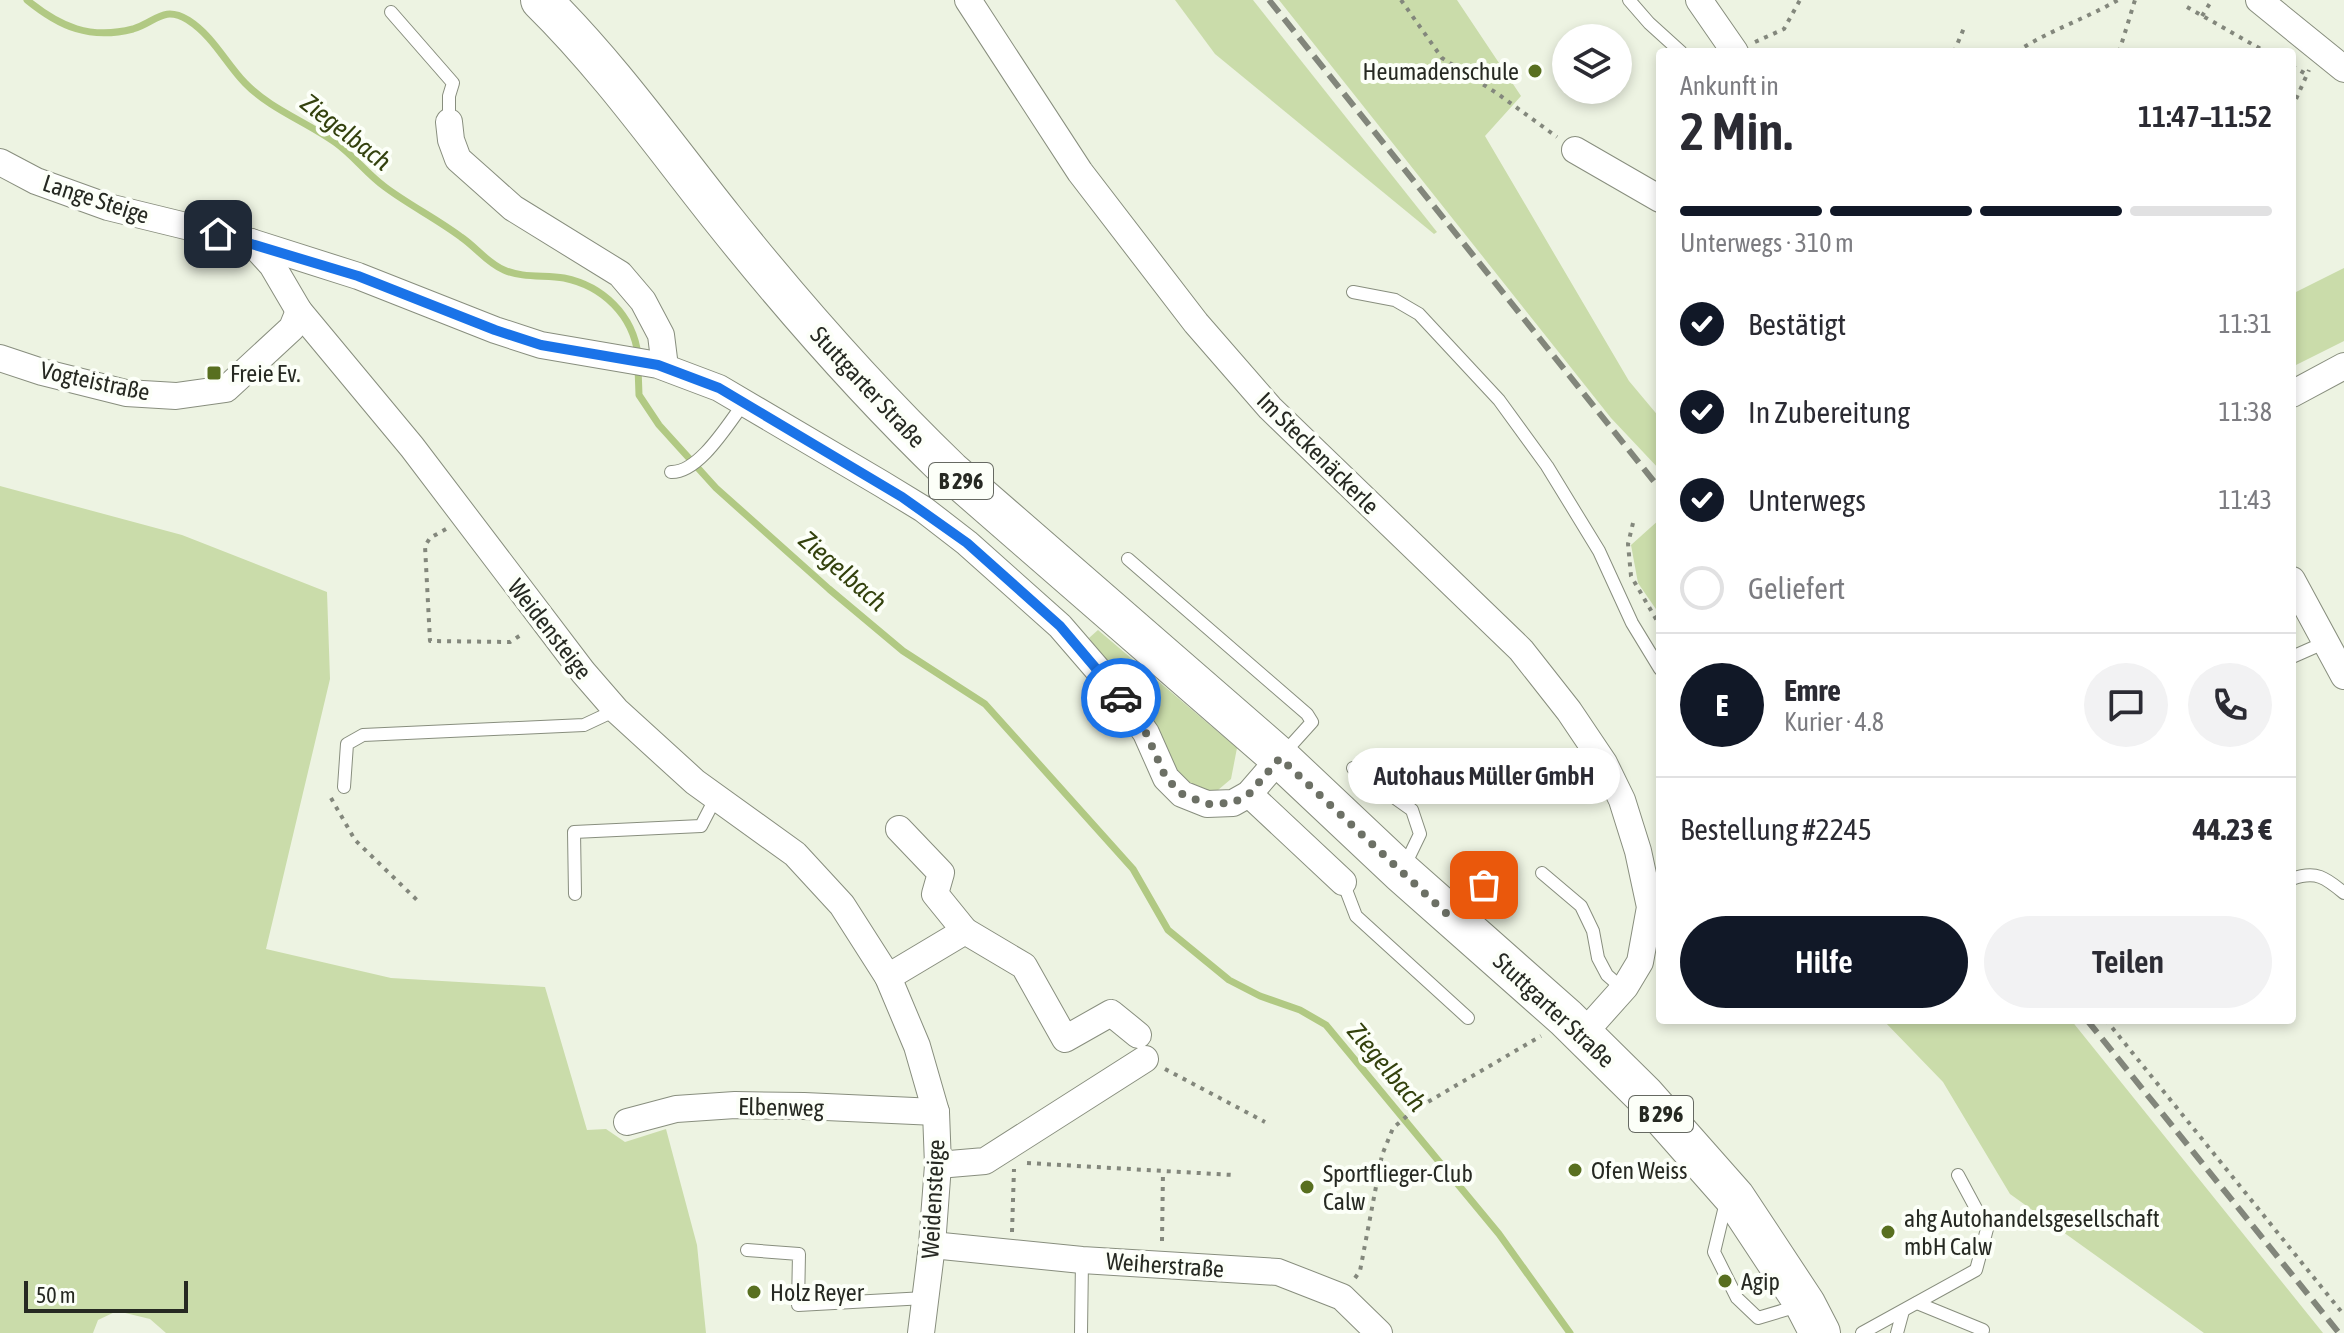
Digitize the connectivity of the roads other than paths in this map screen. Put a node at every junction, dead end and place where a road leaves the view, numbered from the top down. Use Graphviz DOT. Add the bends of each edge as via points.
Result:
graph roads {
  1 [pos="541,0"];
  2 [pos="968,0"];
  3 [pos="1629,0"];
  4 [pos="1699,0"];
  5 [pos="2259,0"];
  6 [pos="391,12"];
  7 [pos="1677,48"];
  8 [pos="1732,48"];
  9 [pos="2334,61"];
  10 [pos="449,122"];
  11 [pos="1575,150"];
  12 [pos="0,162"];
  13 [pos="1656,197"];
  14 [pos="251,242"];
  15 [pos="1353,292"];
  16 [pos="299,311"];
  17 [pos="0,358"];
  18 [pos="661,366"];
  19 [pos="2344,366"];
  20 [pos="2296,392"];
  21 [pos="744,403"];
  22 [pos="671,472"];
  23 [pos="1128,559"];
  24 [pos="2296,587"];
  25 [pos="2326,642"];
  26 [pos="2296,655"];
  27 [pos="1656,662"];
  28 [pos="2344,676"];
  29 [pos="616,710"];
  30 [pos="1280,758"];
  31 [pos="1353,768"];
  32 [pos="344,787"];
  33 [pos="1249,794"];
  34 [pos="716,797"];
  35 [pos="899,829"];
  36 [pos="1401,872"];
  37 [pos="1542,873"];
  38 [pos="2296,878"];
  39 [pos="1343,882"];
  40 [pos="1484,885"];
  41 [pos="2344,893"];
  42 [pos="575,894"];
  43 [pos="1655,906"];
  44 [pos="1449,916"];
  45 [pos="965,931"];
  46 [pos="888,977"];
  47 [pos="1623,989"];
  48 [pos="1468,1018"];
  49 [pos="1574,1026"];
  50 [pos="936,1112"];
  51 [pos="627,1122"];
  52 [pos="938,1165"];
  53 [pos="1958,1175"];
  54 [pos="1729,1191"];
  55 [pos="932,1245"];
  56 [pos="747,1250"];
  57 [pos="1082,1260"];
  58 [pos="925,1298"];
  59 [pos="1917,1303"];
  60 [pos="1903,1311"];
  61 [pos="1816,1326"];
  62 [pos="921,1333"];
  63 [pos="1081,1333"];
  64 [pos="1379,1333"];
  65 [pos="1862,1333"];
  66 [pos="1897,1333"];
  67 [pos="1982,1333"];
  1 -- 30 [label="main road, Stuttgarter Straße / B 296" via="603,66 807,323 901,424"];
  2 -- 43 [label="street, Im Steckenäckerle" via="1080,172 1196,323 1270,408 1521,650 1569,711 1622,800"];
  3 -- 7 [label="lane"];
  4 -- 8 [label="street"];
  5 -- 9 [label="street"];
  6 -- 10 [label="lane" via="453,83"];
  10 -- 18 [label="street" via="458,159 513,208 620,274 643,301 661,335"];
  11 -- 13 [label="street"];
  12 -- 14 [label="street, Lange Steige" via="108,207"];
  14 -- 16 [label="street, Weidensteige" via="272,265"];
  14 -- 18 [label="street, Lange Steige" via="358,276 518,338"];
  15 -- 27 [label="lane" via="1395,300 1419,314 1499,400 1599,551"];
  16 -- 17 [label="street, Vogteistraße" via="292,328 226,389 176,396 126,393"];
  16 -- 29 [label="street, Weidensteige"];
  18 -- 21 [label="street, Lange Steige"];
  19 -- 20 [label="street"];
  21 -- 22 [label="lane" via="694,464"];
  21 -- 33 [label="street, Lange Steige" via="923,509 1002,574 1060,626 1117,692 1146,733 1166,778 1182,794 1207,804 1233,803"];
  23 -- 30 [label="lane" via="1307,714 1312,722"];
  24 -- 25 [label="street"];
  25 -- 26 [label="lane"];
  25 -- 28 [label="street"];
  29 -- 32 [label="lane" via="584,725 363,735 347,744"];
  29 -- 34 [label="street, Weidensteige"];
  30 -- 33 [label="street"];
  30 -- 36 [label="main road, Stuttgarter Straße / B 296"];
  31 -- 36 [label="lane" via="1412,810 1420,834"];
  33 -- 39 [label="street"];
  34 -- 42 [label="lane" via="701,826 574,832"];
  34 -- 46 [label="street, Weidensteige" via="795,854 842,905"];
  35 -- 45 [label="street" via="941,873 935,894"];
  36 -- 44 [label="main road, Stuttgarter Straße / B 296"];
  37 -- 47 [label="lane" via="1581,906 1598,958"];
  38 -- 41 [label="lane" via="2326,878"];
  39 -- 48 [label="lane" via="1356,916"];
  40 -- 44 [label="lane"];
  43 -- 47 [label="street, Im Steckenäckerle" via="1640,962"];
  44 -- 49 [label="main road, Stuttgarter Straße / B 296"];
  45 -- 46 [label="street"];
  45 -- 52 [label="street" via="1024,966 1065,1039 1111,1013 1141,1047 985,1161"];
  46 -- 50 [label="street, Weidensteige" via="917,1046"];
  47 -- 49 [label="street, Im Steckenäckerle"];
  49 -- 54 [label="main road, Stuttgarter Straße / B 296"];
  50 -- 51 [label="street, Elbenweg" via="735,1105 676,1109"];
  50 -- 52 [label="street, Weidensteige"];
  52 -- 55 [label="street, Weidensteige"];
  53 -- 59 [label="lane" via="1987,1229 1976,1270"];
  54 -- 61 [label="main road, Stuttgarter Straße / B 296"];
  54 -- 61 [label="lane" via="1714,1252 1737,1298 1758,1318"];
  55 -- 57 [label="street, Weiherstraße"];
  55 -- 58 [label="street, Weidensteige"];
  56 -- 58 [label="lane" via="799,1254 798,1305"];
  57 -- 63 [label="lane"];
  57 -- 64 [label="street, Weiherstraße" via="1278,1272 1342,1297"];
  58 -- 62 [label="street, Weidensteige"];
  59 -- 60 [label="lane"];
  59 -- 67 [label="lane"];
  60 -- 65 [label="lane"];
  60 -- 66 [label="lane"];
}
